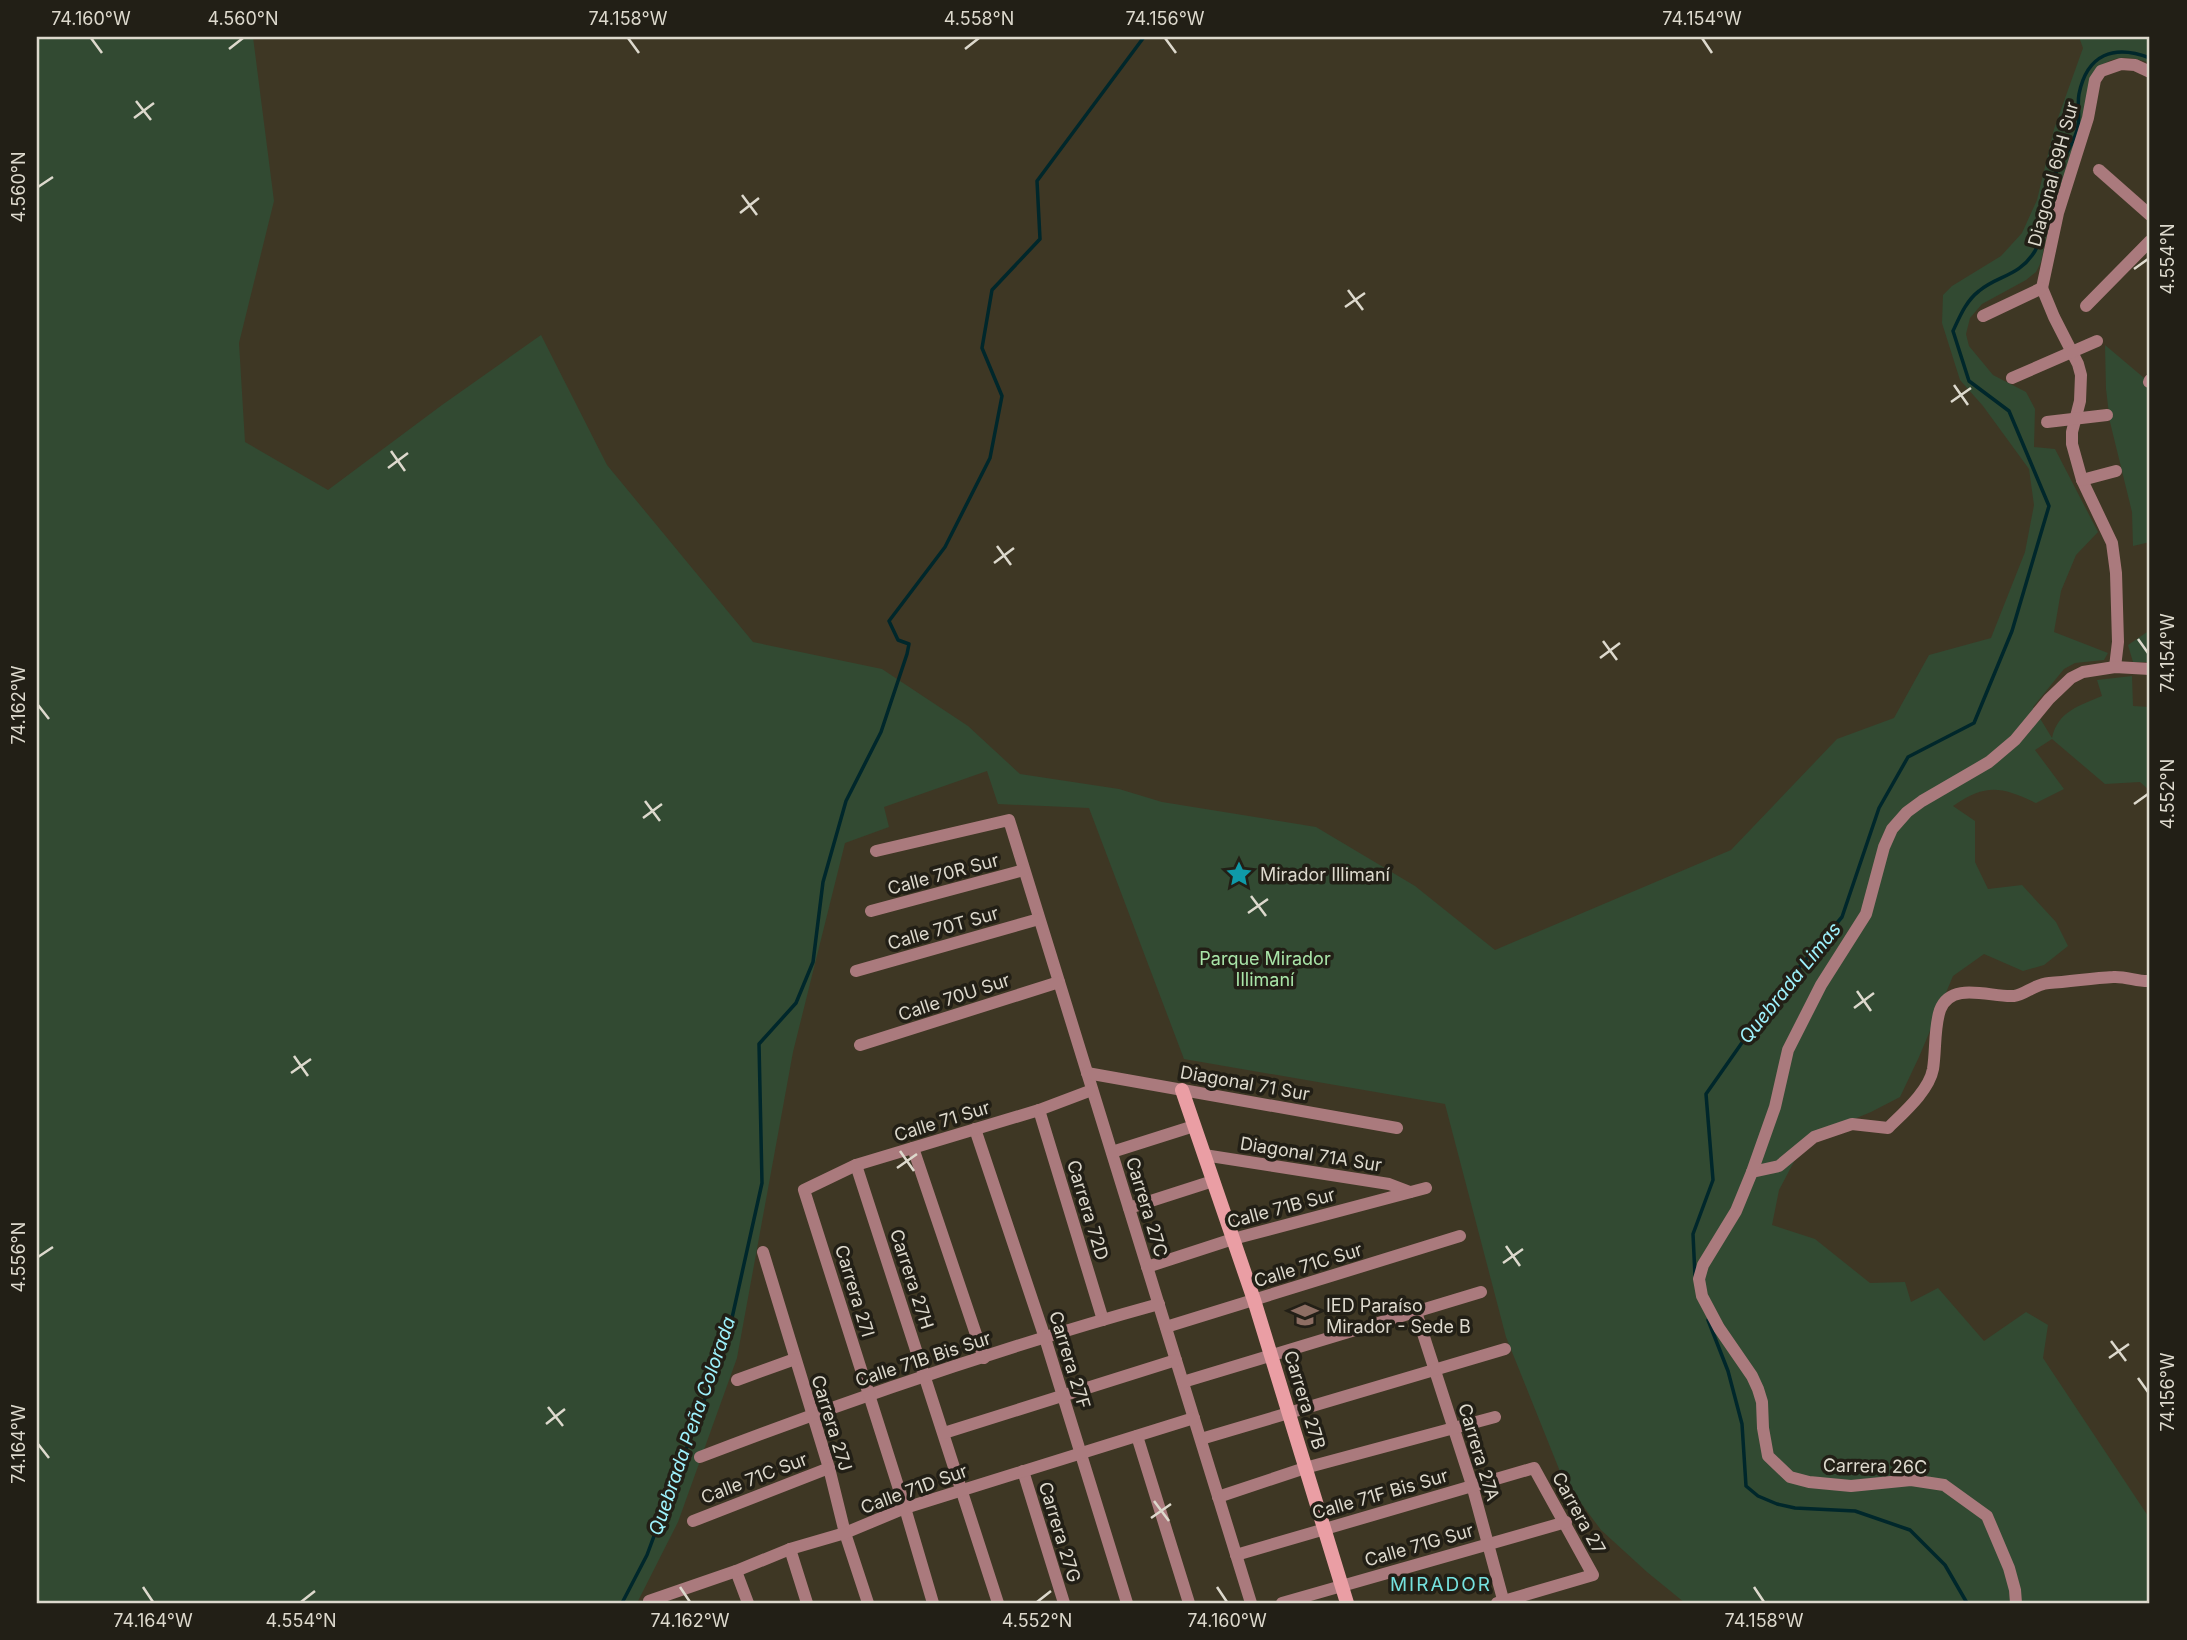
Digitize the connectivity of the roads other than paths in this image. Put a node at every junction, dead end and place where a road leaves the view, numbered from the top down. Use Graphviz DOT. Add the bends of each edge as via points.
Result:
graph roads {
  1 [pos="2150,72"];
  2 [pos="2099,170"];
  3 [pos="2150,215"];
  4 [pos="2150,241"];
  5 [pos="2042,288"];
  6 [pos="2086,306"];
  7 [pos="1983,316"];
  8 [pos="2097,341"];
  9 [pos="2070,352"];
  10 [pos="2012,378"];
  11 [pos="2107,415"];
  12 [pos="2077,418"];
  13 [pos="2047,422"];
  14 [pos="2116,471"];
  15 [pos="2082,480"];
  16 [pos="2115,667"];
  17 [pos="2150,669"];
  18 [pos="1009,820"];
  19 [pos="876,851"];
  20 [pos="1024,870"];
  21 [pos="871,911"];
  22 [pos="1039,919"];
  23 [pos="856,971"];
  24 [pos="2150,981"];
  25 [pos="1059,982"];
  26 [pos="860,1045"];
  27 [pos="1087,1073"];
  28 [pos="1092,1090"];
  29 [pos="1182,1090"];
  30 [pos="1039,1110"];
  31 [pos="1195,1126"];
  32 [pos="1397,1128"];
  33 [pos="975,1129"];
  34 [pos="913,1148"];
  35 [pos="1112,1152"];
  36 [pos="1204,1155"];
  37 [pos="856,1165"];
  38 [pos="1752,1172"];
  39 [pos="1213,1181"];
  40 [pos="1426,1188"];
  41 [pos="804,1190"];
  42 [pos="1410,1192"];
  43 [pos="1129,1208"];
  44 [pos="1460,1236"];
  45 [pos="1233,1239"];
  46 [pos="763,1252"];
  47 [pos="1147,1267"];
  48 [pos="1481,1292"];
  49 [pos="1254,1300"];
  50 [pos="1159,1304"];
  51 [pos="1416,1312"];
  52 [pos="1103,1320"];
  53 [pos="1166,1327"];
  54 [pos="1045,1338"];
  55 [pos="1505,1349"];
  56 [pos="1271,1355"];
  57 [pos="984,1358"];
  58 [pos="794,1359"];
  59 [pos="1176,1360"];
  60 [pos="1435,1370"];
  61 [pos="925,1374"];
  62 [pos="737,1380"];
  63 [pos="1183,1382"];
  64 [pos="869,1394"];
  65 [pos="1062,1396"];
  66 [pos="1288,1412"];
  67 [pos="811,1414"];
  68 [pos="1495,1417"];
  69 [pos="1194,1418"];
  70 [pos="1453,1427"];
  71 [pos="944,1433"];
  72 [pos="1137,1436"];
  73 [pos="1201,1439"];
  74 [pos="1081,1455"];
  75 [pos="700,1457"];
  76 [pos="828,1468"];
  77 [pos="1306,1468"];
  78 [pos="1534,1468"];
  79 [pos="1023,1471"];
  80 [pos="1472,1485"];
  81 [pos="961,1489"];
  82 [pos="1217,1497"];
  83 [pos="905,1508"];
  84 [pos="693,1521"];
  85 [pos="1566,1522"];
  86 [pos="1324,1528"];
  87 [pos="845,1532"];
  88 [pos="1488,1544"];
  89 [pos="790,1549"];
  90 [pos="1236,1555"];
  91 [pos="736,1571"];
  92 [pos="1342,1585"];
  93 [pos="649,1601"];
  94 [pos="748,1603"];
  95 [pos="807,1603"];
  96 [pos="868,1603"];
  97 [pos="933,1603"];
  98 [pos="998,1603"];
  99 [pos="1064,1603"];
  100 [pos="1127,1603"];
  101 [pos="1189,1603"];
  102 [pos="1251,1603"];
  103 [pos="1282,1603"];
  104 [pos="1347,1603"];
  105 [pos="1501,1603"];
  106 [pos="2016,1603"];
  1 -- 5 [label="street, Diagonal 69H Sur" via="2126,64 2101,71 2093,84"];
  2 -- 3 [label="street"];
  4 -- 6 [label="street"];
  5 -- 7 [label="street"];
  5 -- 9 [label="street"];
  8 -- 9 [label="street"];
  9 -- 10 [label="street"];
  9 -- 12 [label="street" via="2081,375"];
  11 -- 12 [label="street"];
  12 -- 13 [label="street"];
  12 -- 15 [label="street" via="2072,444"];
  14 -- 15 [label="street"];
  15 -- 16 [label="street" via="2112,543 2118,642"];
  16 -- 17 [label="street"];
  16 -- 38 [label="street, Carrera 26C" via="2071,678 2015,740 1989,762 1922,801 1892,830 1866,914 1821,985 1788,1050"];
  18 -- 19 [label="street, Calle 70R Sur"];
  18 -- 20 [label="street, Carrera 27C"];
  20 -- 21 [label="street, Calle 70R Sur"];
  20 -- 22 [label="street, Carrera 27C"];
  22 -- 23 [label="street, Calle 70T Sur"];
  22 -- 25 [label="street, Carrera 27C"];
  24 -- 38 [label="street" via="2116,977 2046,983 2016,996 1955,995 1940,1010 1933,1072 1916,1101 1888,1128 1852,1124 1814,1137 1779,1166"];
  25 -- 26 [label="street, Calle 70U Sur"];
  25 -- 27 [label="street, Carrera 27C"];
  27 -- 28 [label="street, Carrera 27C"];
  27 -- 29 [label="street, Diagonal 71 Sur"];
  28 -- 30 [label="street, Calle 71 Sur"];
  28 -- 35 [label="street, Carrera 27C"];
  29 -- 31 [label="street, Carrera 27B"];
  29 -- 32 [label="street, Diagonal 71 Sur"];
  30 -- 33 [label="street, Calle 71 Sur"];
  30 -- 52 [label="street, Carrera 72D"];
  31 -- 35 [label="street"];
  31 -- 36 [label="street, Carrera 27B"];
  33 -- 34 [label="street, Calle 71 Sur"];
  33 -- 54 [label="street, Carrera 27F"];
  34 -- 37 [label="street, Calle 71 Sur"];
  34 -- 57 [label="street"];
  35 -- 43 [label="street, Carrera 27C"];
  36 -- 39 [label="street, Carrera 27B"];
  36 -- 42 [label="street, Diagonal 71A Sur" via="1389,1184"];
  37 -- 41 [label="street, Calle 71 Sur"];
  37 -- 61 [label="street, Carrera 27H"];
  38 -- 106 [label="street, Carrera 26C" via="1699,1279 1702,1296 1719,1328 1758,1389 1768,1455 1790,1477 1809,1482 1851,1486 1911,1480 1944,1486 1987,1516"];
  39 -- 43 [label="street"];
  39 -- 45 [label="street, Carrera 27B"];
  40 -- 42 [label="street, Calle 71B Sur"];
  41 -- 64 [label="street, Carrera 27I"];
  42 -- 45 [label="street, Calle 71B Sur"];
  43 -- 47 [label="street, Carrera 27C"];
  44 -- 49 [label="street, Calle 71C Sur"];
  45 -- 47 [label="street, Calle 71B Sur"];
  45 -- 49 [label="street, Carrera 27B"];
  46 -- 58 [label="street, Carrera 27J"];
  47 -- 50 [label="street, Carrera 27C"];
  48 -- 51 [label="street"];
  49 -- 53 [label="street, Calle 71C Sur"];
  49 -- 56 [label="street, Carrera 27B"];
  50 -- 52 [label="street, Calle 71B Bis Sur"];
  50 -- 53 [label="street, Carrera 27C"];
  51 -- 56 [label="street"];
  51 -- 60 [label="street, Carrera 27A"];
  52 -- 54 [label="street, Calle 71B Bis Sur"];
  53 -- 59 [label="street, Carrera 27C"];
  54 -- 57 [label="street, Calle 71B Bis Sur"];
  54 -- 65 [label="street, Carrera 27F"];
  55 -- 60 [label="street"];
  56 -- 63 [label="street"];
  56 -- 66 [label="street, Carrera 27B"];
  57 -- 61 [label="street, Calle 71B Bis Sur"];
  58 -- 62 [label="street"];
  58 -- 67 [label="street, Carrera 27J"];
  59 -- 63 [label="street, Carrera 27C"];
  59 -- 65 [label="street"];
  60 -- 66 [label="street"];
  60 -- 70 [label="street, Carrera 27A"];
  61 -- 64 [label="street, Calle 71B Bis Sur"];
  61 -- 71 [label="street, Carrera 27H"];
  63 -- 69 [label="street, Carrera 27C"];
  64 -- 67 [label="street, Calle 71B Bis Sur"];
  64 -- 83 [label="street, Carrera 27I"];
  65 -- 71 [label="street"];
  65 -- 74 [label="street, Carrera 27F"];
  66 -- 73 [label="street"];
  66 -- 77 [label="street, Carrera 27B"];
  67 -- 75 [label="street, Calle 71B Bis Sur"];
  67 -- 76 [label="street, Carrera 27J"];
  68 -- 70 [label="street"];
  69 -- 72 [label="street, Calle 71D Sur"];
  69 -- 73 [label="street, Carrera 27C"];
  70 -- 77 [label="street"];
  70 -- 80 [label="street, Carrera 27A"];
  71 -- 81 [label="street, Carrera 27H"];
  72 -- 74 [label="street, Calle 71D Sur"];
  72 -- 101 [label="street"];
  73 -- 82 [label="street, Carrera 27C"];
  74 -- 79 [label="street, Calle 71D Sur"];
  74 -- 100 [label="street, Carrera 27F"];
  76 -- 84 [label="street, Calle 71C Sur"];
  76 -- 87 [label="street, Carrera 27J"];
  77 -- 82 [label="street"];
  77 -- 86 [label="street, Carrera 27B"];
  78 -- 80 [label="street, Calle 71F Bis Sur"];
  78 -- 85 [label="street, Carrera 27"];
  79 -- 81 [label="street, Calle 71D Sur"];
  79 -- 99 [label="street, Carrera 27G"];
  80 -- 86 [label="street, Calle 71F Bis Sur"];
  80 -- 88 [label="street, Carrera 27A"];
  81 -- 83 [label="street, Calle 71D Sur"];
  81 -- 98 [label="street, Carrera 27H"];
  82 -- 90 [label="street, Carrera 27C"];
  83 -- 87 [label="street, Calle 71D Sur"];
  83 -- 97 [label="street, Carrera 27I"];
  85 -- 88 [label="street, Calle 71G Sur"];
  85 -- 105 [label="street, Carrera 27" via="1594,1575"];
  86 -- 90 [label="street, Calle 71F Bis Sur"];
  86 -- 92 [label="street, Carrera 27B"];
  87 -- 89 [label="street, Calle 71D Sur"];
  87 -- 96 [label="street, Carrera 27J"];
  88 -- 92 [label="street, Calle 71G Sur"];
  88 -- 105 [label="street, Carrera 27A"];
  89 -- 91 [label="street, Calle 71D Sur"];
  89 -- 95 [label="street"];
  90 -- 102 [label="street, Carrera 27C"];
  91 -- 93 [label="street, Calle 71D Sur"];
  91 -- 94 [label="street"];
  92 -- 103 [label="street, Calle 71G Sur"];
  92 -- 104 [label="street, Carrera 27B"];
}
